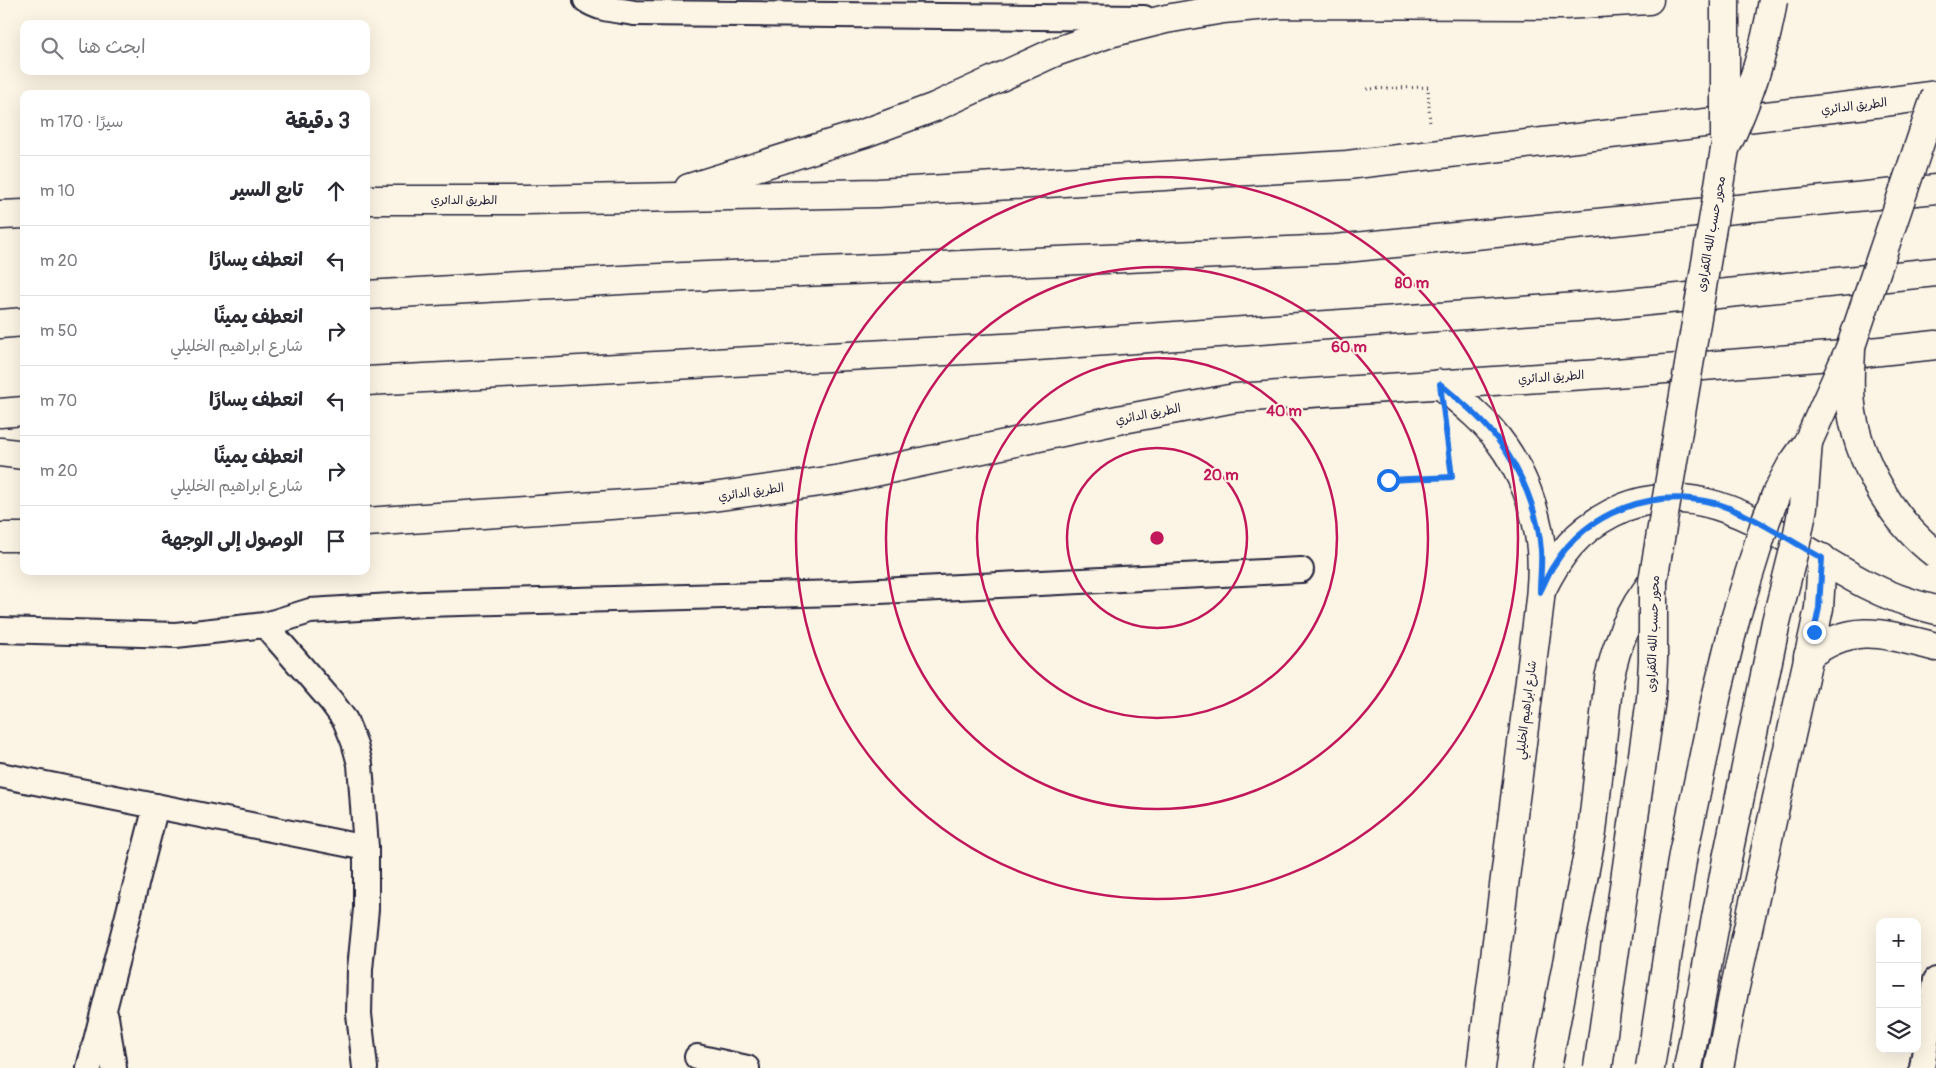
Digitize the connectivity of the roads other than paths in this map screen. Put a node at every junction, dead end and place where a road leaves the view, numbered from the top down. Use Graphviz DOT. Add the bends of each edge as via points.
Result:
graph roads {
  1 [pos="586,0"];
  2 [pos="1623,0"];
  3 [pos="1649,0"];
  4 [pos="1725,0"];
  5 [pos="1773,0"];
  6 [pos="1567,2"];
  7 [pos="1166,19"];
  8 [pos="1936,95"];
  9 [pos="1725,149"];
  10 [pos="1936,188"];
  11 [pos="656,198"];
  12 [pos="370,200"];
  13 [pos="20,214"];
  14 [pos="0,215"];
  15 [pos="1936,272"];
  16 [pos="370,295"];
  17 [pos="20,322"];
  18 [pos="0,324"];
  19 [pos="1936,345"];
  20 [pos="1851,346"];
  21 [pos="370,381"];
  22 [pos="1440,384"];
  23 [pos="20,412"];
  24 [pos="0,414"];
  25 [pos="1808,442"];
  26 [pos="0,452"];
  27 [pos="20,454"];
  28 [pos="370,522"];
  29 [pos="20,536"];
  30 [pos="0,538"];
  31 [pos="1936,554"];
  32 [pos="1822,558"];
  33 [pos="1301,570"];
  34 [pos="1653,581"];
  35 [pos="1540,592"];
  36 [pos="1888,595"];
  37 [pos="1936,610"];
  38 [pos="265,625"];
  39 [pos="0,630"];
  40 [pos="1877,633"];
  41 [pos="1936,647"];
  42 [pos="1808,656"];
  43 [pos="0,775"];
  44 [pos="156,806"];
  45 [pos="366,848"];
  46 [pos="1936,980"];
  47 [pos="105,1010"];
  48 [pos="697,1057"];
  49 [pos="1928,1063"];
  50 [pos="88,1068"];
  51 [pos="114,1068"];
  52 [pos="366,1068"];
  53 [pos="747,1068"];
  54 [pos="1481,1068"];
  55 [pos="1547,1068"];
  56 [pos="1598,1068"];
  57 [pos="1650,1068"];
  58 [pos="1688,1068"];
  59 [pos="1720,1068"];
  1 -- 7 [label="street" via="603,8 634,13"];
  2 -- 3 [label="main road"];
  2 -- 6 [label="main road"];
  4 -- 9 [label="main road, bridge"];
  5 -- 9 [label="main road, محور حسب الله الكفراوى, bridge" via="1753,85"];
  6 -- 7 [label="main road" via="1281,4 1223,8"];
  7 -- 11 [label="main road" via="1110,33 1055,52 935,106 865,133"];
  8 -- 11 [label="main road, الطريق الدائري" via="1348,165 878,193"];
  8 -- 20 [label="main road, bridge"];
  9 -- 34 [label="main road, محور حسب الله الكفراوى, bridge"];
  10 -- 16 [label="main road" via="1335,249 638,279"];
  11 -- 12 [label="main road, الطريق الدائري"];
  13 -- 14 [label="main road"];
  15 -- 21 [label="main road" via="1619,304 1023,347"];
  17 -- 18 [label="main road"];
  19 -- 22 [label="main road, الطريق الدائري" via="1615,373"];
  20 -- 25 [label="main road, bridge"];
  20 -- 31 [label="main road, bridge" via="1850,390 1857,433 1871,474 1894,512"];
  22 -- 28 [label="main road, الطريق الدائري" via="1236,398 842,479 698,499"];
  22 -- 35 [label="main road, شارع ابراهيم الخليلي" via="1498,439 1519,473 1534,510 1541,549"];
  23 -- 24 [label="main road"];
  25 -- 57 [label="main road, bridge" via="1777,492 1736,616 1683,854"];
  25 -- 58 [label="main road, bridge" via="1803,507 1727,859"];
  26 -- 27 [label="main road"];
  29 -- 30 [label="main road"];
  32 -- 35 [label="main road" via="1743,515 1714,504 1684,498 1653,499 1624,507 1596,521 1554,565"];
  32 -- 36 [label="main road"];
  32 -- 42 [label="main road" via="1819,608"];
  33 -- 38 [label="street" via="840,593 424,604 310,611"];
  34 -- 55 [label="main road" via="1625,627 1609,678 1592,832"];
  34 -- 56 [label="main road, محور حسب الله الكفراوى, bridge" via="1651,699"];
  35 -- 54 [label="main road, شارع ابراهيم الخليلي"];
  36 -- 37 [label="main road"];
  36 -- 40 [label="main road" via="1878,613"];
  38 -- 39 [label="street" via="176,635"];
  38 -- 45 [label="street" via="345,720 360,764"];
  40 -- 41 [label="main road"];
  40 -- 42 [label="main road" via="1839,637"];
  42 -- 59 [label="main road"];
  43 -- 44 [label="street"];
  44 -- 45 [label="street"];
  44 -- 47 [label="street"];
  45 -- 52 [label="street" via="366,909 359,1014"];
  46 -- 49 [label="street"];
  47 -- 50 [label="street"];
  47 -- 51 [label="street"];
  48 -- 53 [label="street"];
}
